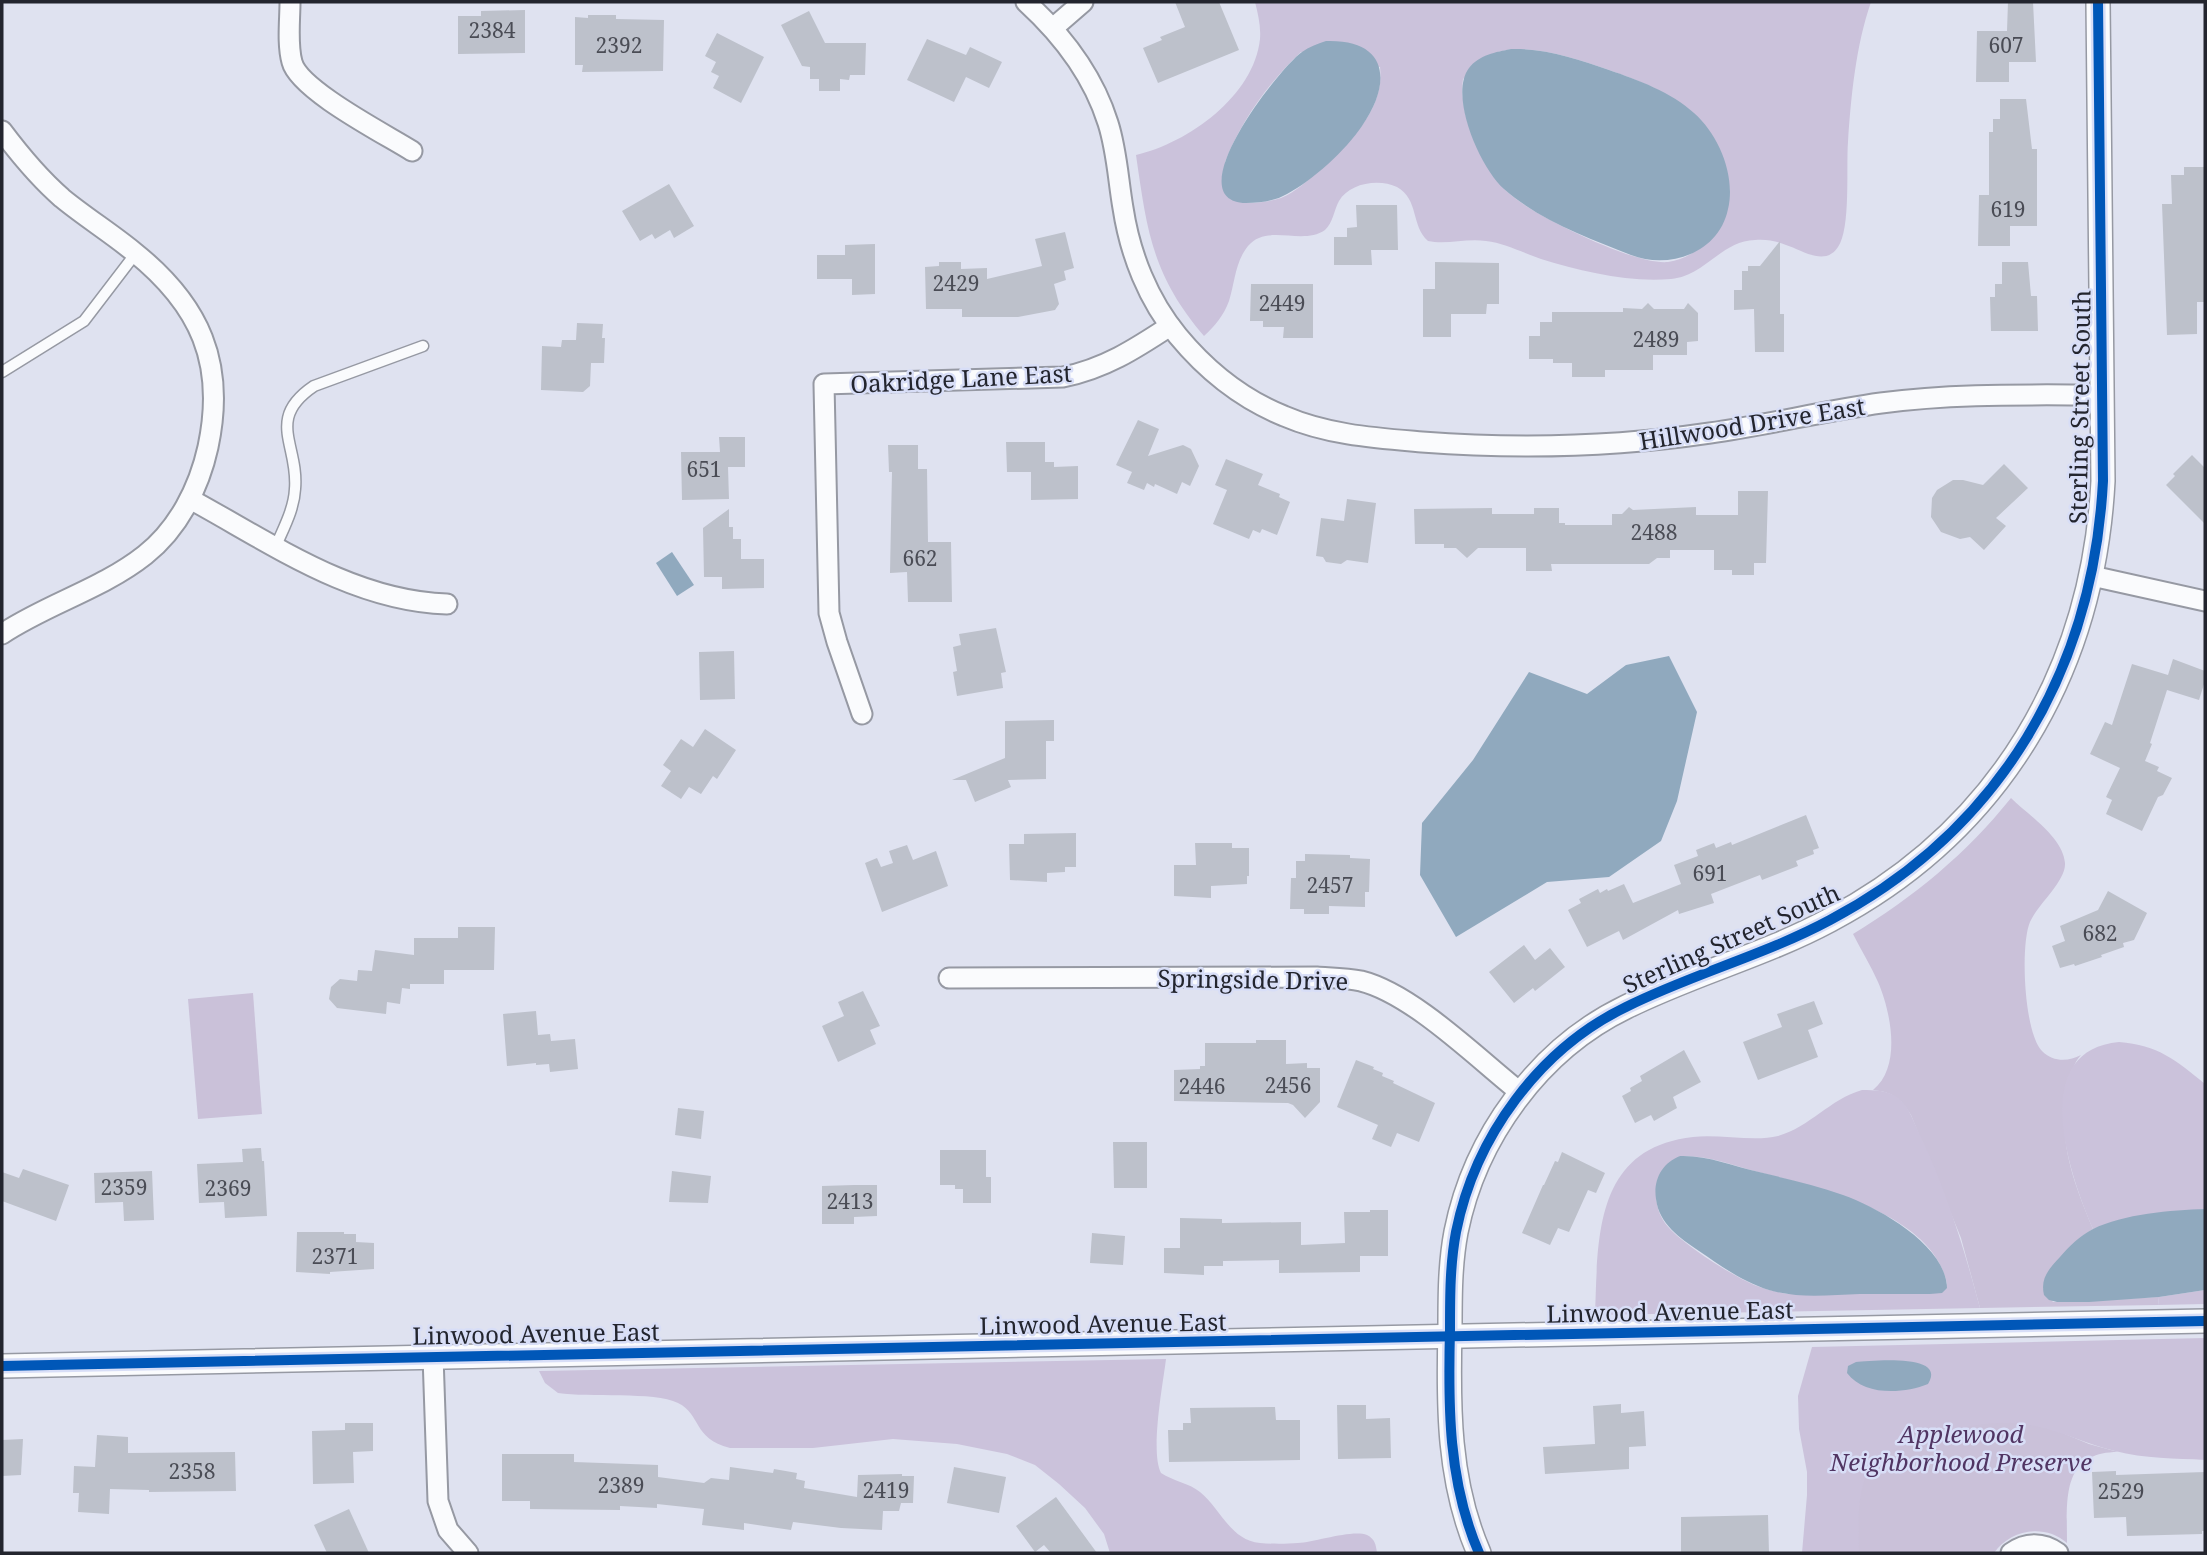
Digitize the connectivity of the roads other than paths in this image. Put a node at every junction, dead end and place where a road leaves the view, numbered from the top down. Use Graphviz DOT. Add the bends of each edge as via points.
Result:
graph roads {
  1 [pos="290,2"];
  2 [pos="1026,2"];
  3 [pos="1083,2"];
  4 [pos="2098,2"];
  5 [pos="1052,28"];
  6 [pos="2,131"];
  7 [pos="412,151"];
  8 [pos="136,253"];
  9 [pos="1170,326"];
  10 [pos="423,346"];
  11 [pos="2,372"];
  12 [pos="2103,395"];
  13 [pos="190,499"];
  14 [pos="276,546"];
  15 [pos="2092,576"];
  16 [pos="2205,601"];
  17 [pos="447,604"];
  18 [pos="2,634"];
  19 [pos="862,714"];
  20 [pos="949,978"];
  21 [pos="1521,1093"];
  22 [pos="2205,1321"];
  23 [pos="1450,1336"];
  24 [pos="433,1356"];
  25 [pos="2,1366"];
  26 [pos="468,1553"];
  27 [pos="1479,1553"];
  28 [pos="2011,1553"];
  29 [pos="2058,1553"];
  1 -- 7 [label="street" via="291,60 296,74"];
  2 -- 5 [label="street, Hillwood Drive East"];
  3 -- 5 [label="street"];
  4 -- 12 [label="street, Sterling Street South"];
  5 -- 9 [label="street, Hillwood Drive East" via="1100,100 1113,141 1133,252"];
  6 -- 8 [label="street" via="31,169"];
  8 -- 11 [label="lane" via="84,321"];
  8 -- 13 [label="street" via="192,314 211,363 211,435"];
  9 -- 12 [label="street, Hillwood Drive East" via="1225,383 1283,416 1328,431 1432,443 1637,442 1911,399"];
  9 -- 19 [label="street, Oakridge Lane East" via="1112,362 1063,377 824,384 829,613"];
  10 -- 14 [label="lane" via="314,386 298,397 288,411 287,426 296,486 294,504"];
  12 -- 15 [label="street, Sterling Street South" via="2102,505"];
  13 -- 14 [label="street"];
  13 -- 18 [label="street" via="164,538 123,571"];
  14 -- 17 [label="street" via="356,587 391,598"];
  15 -- 16 [label="street"];
  15 -- 21 [label="street, Sterling Street South" via="2069,652 2029,733 1992,787 1935,847 1889,884 1830,920 1593,1026"];
  20 -- 21 [label="street, Springside Drive" via="1317,977 1362,982 1413,1007"];
  21 -- 23 [label="street, Sterling Street South" via="1479,1160 1459,1217"];
  22 -- 23 [label="street, Linwood Avenue East"];
  23 -- 24 [label="street, Linwood Avenue East"];
  23 -- 27 [label="street, Sterling Street South" via="1453,1464 1462,1508"];
  24 -- 25 [label="street, Linwood Avenue East"];
  24 -- 26 [label="street" via="438,1501 447,1530"];
  28 -- 29 [label="street" via="2032,1544"];
}
